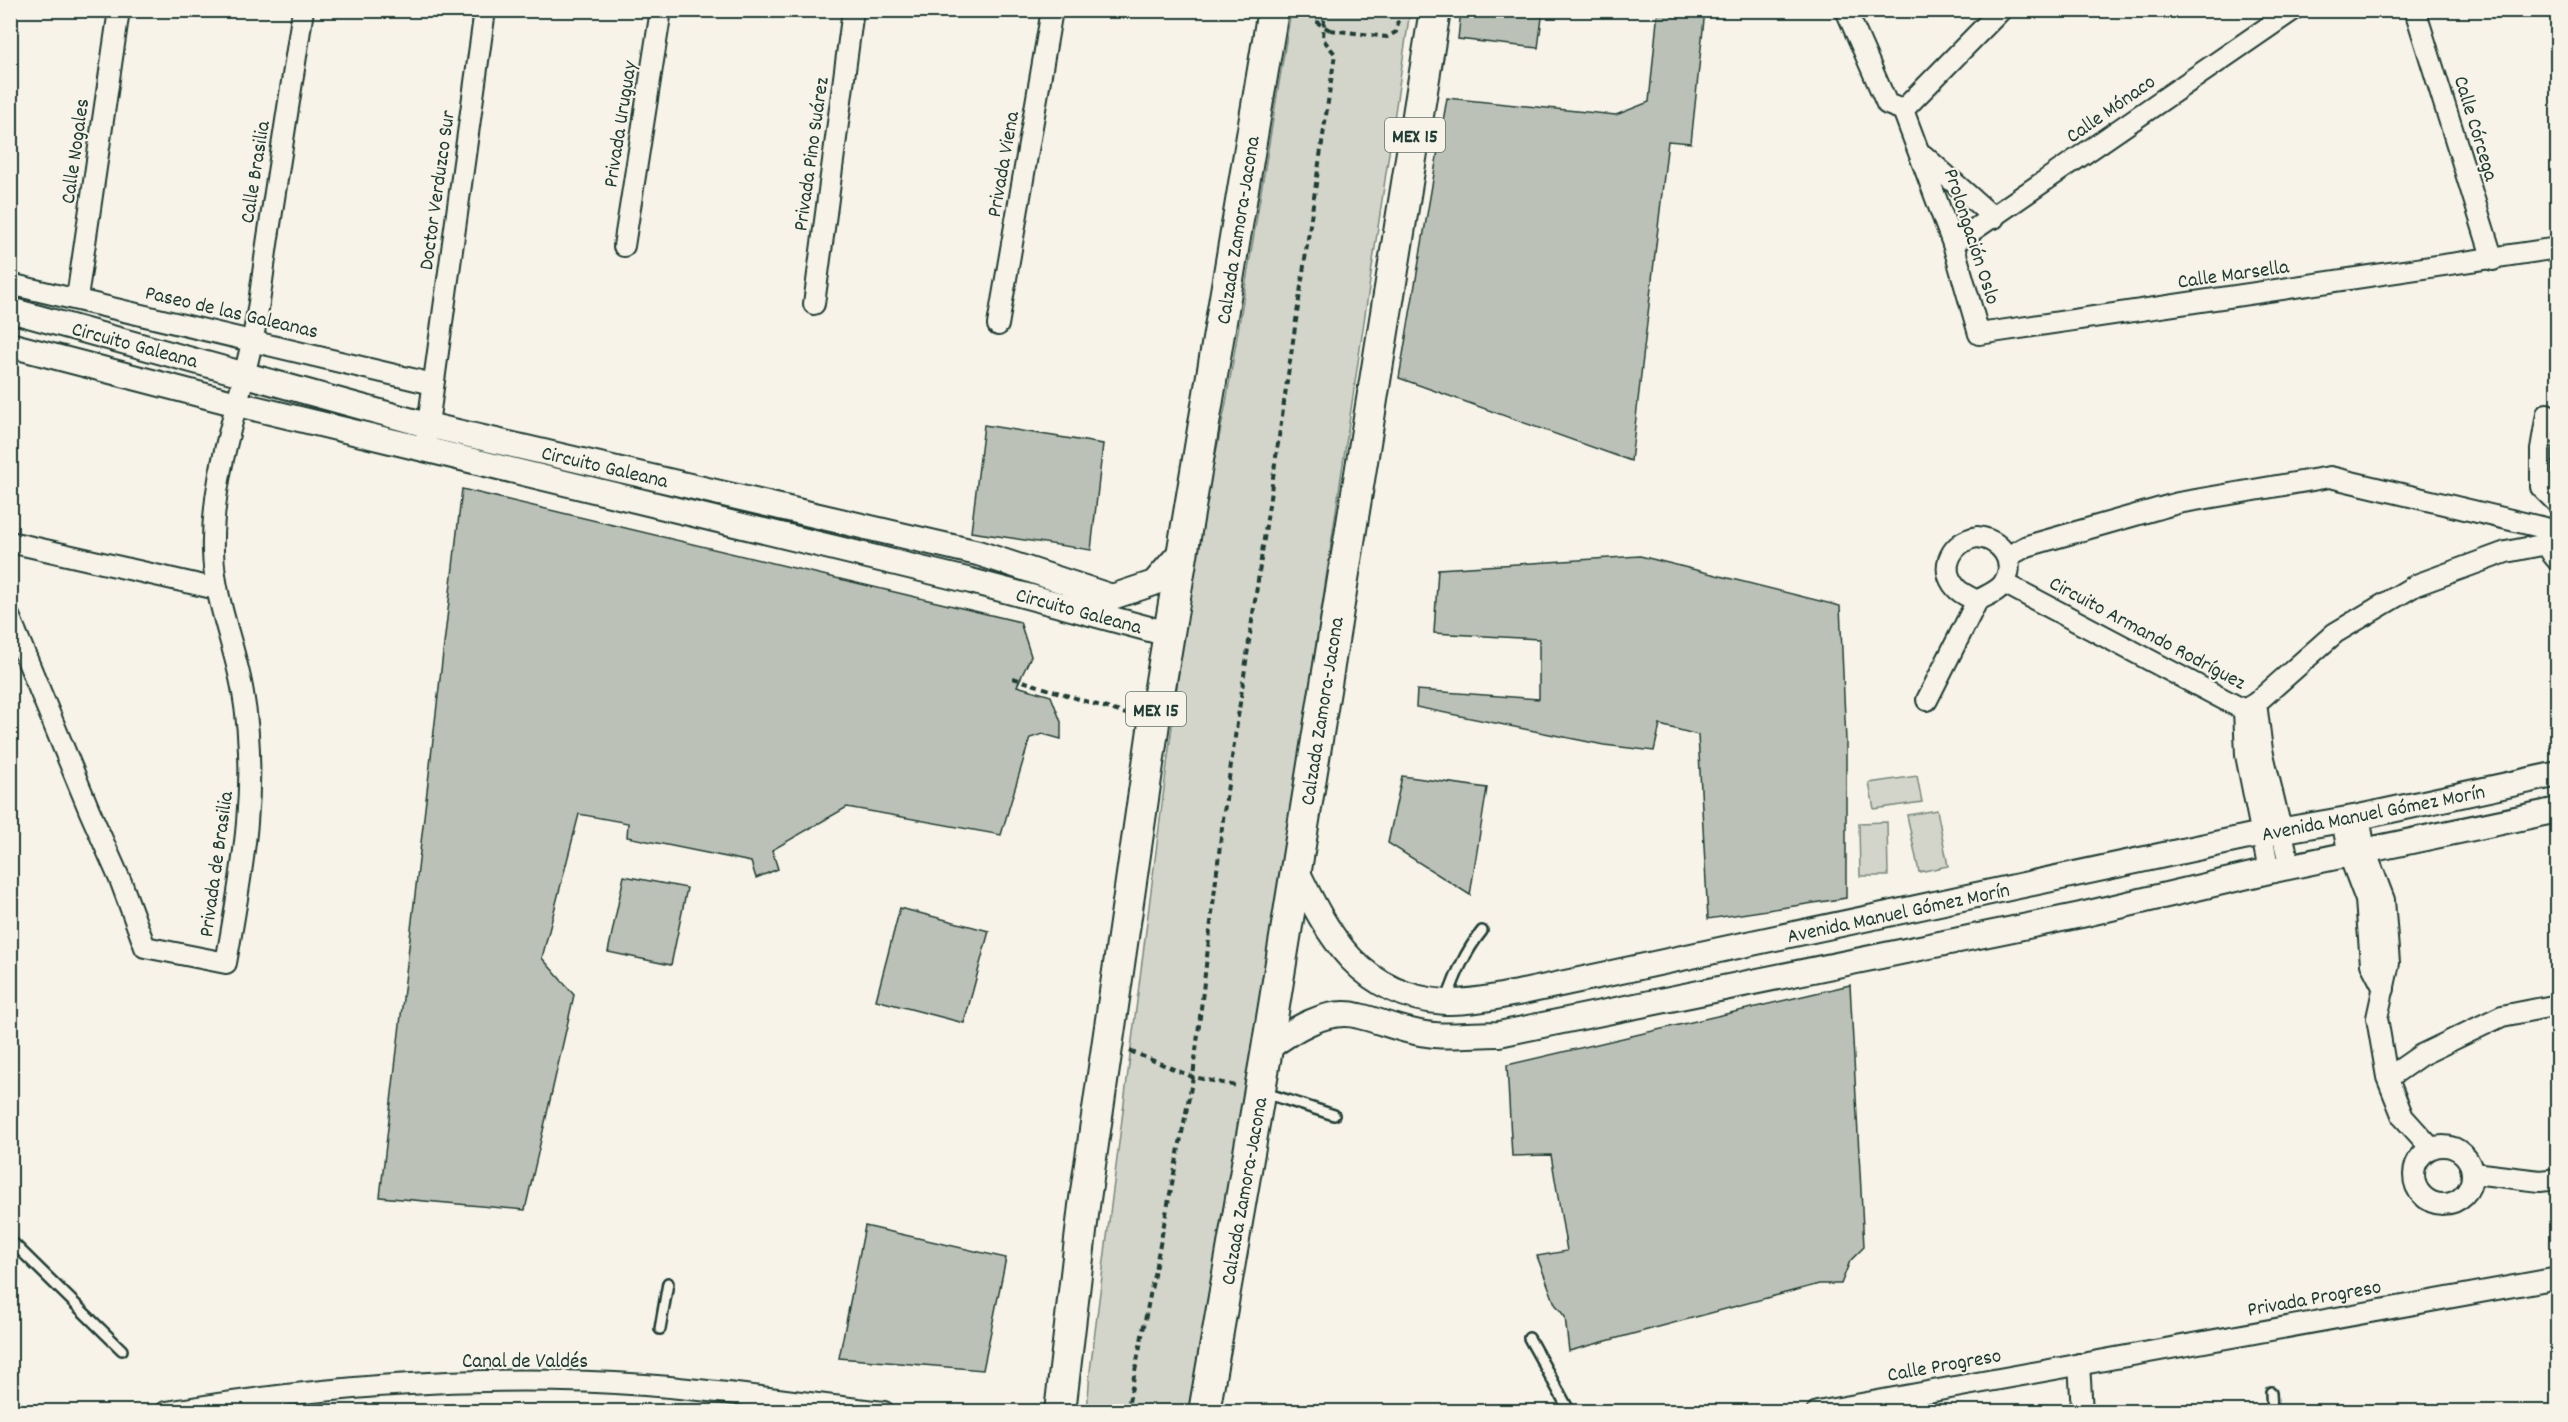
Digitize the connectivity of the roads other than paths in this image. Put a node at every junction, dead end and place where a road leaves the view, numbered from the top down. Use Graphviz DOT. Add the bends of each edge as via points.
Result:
graph roads {
  1 [pos="119,10"];
  2 [pos="303,10"];
  3 [pos="485,10"];
  4 [pos="661,10"];
  5 [pos="853,10"];
  6 [pos="1052,10"];
  7 [pos="1273,10"];
  8 [pos="1846,10"];
  9 [pos="2001,10"];
  10 [pos="2293,10"];
  11 [pos="2415,10"];
  12 [pos="1429,19"];
  13 [pos="1895,107"];
  14 [pos="1921,153"];
  15 [pos="1994,218"];
  16 [pos="1953,244"];
  17 [pos="624,246"];
  18 [pos="2558,249"];
  19 [pos="2493,260"];
  20 [pos="10,284"];
  21 [pos="77,298"];
  22 [pos="814,304"];
  23 [pos="10,310"];
  24 [pos="998,325"];
  25 [pos="1979,334"];
  26 [pos="252,340"];
  27 [pos="10,345"];
  28 [pos="244,373"];
  29 [pos="434,380"];
  30 [pos="237,404"];
  31 [pos="2547,414"];
  32 [pos="427,425"];
  33 [pos="425,450"];
  34 [pos="2558,504"];
  35 [pos="2551,530"];
  36 [pos="10,542"];
  37 [pos="1185,547"];
  38 [pos="978,553"];
  39 [pos="2007,557"];
  40 [pos="2558,561"];
  41 [pos="971,581"];
  42 [pos="2004,583"];
  43 [pos="217,589"];
  44 [pos="1977,601"];
  45 [pos="10,618"];
  46 [pos="1168,634"];
  47 [pos="1927,700"];
  48 [pos="2250,707"];
  49 [pos="2558,774"];
  50 [pos="2558,810"];
  51 [pos="2350,819"];
  52 [pos="2272,832"];
  53 [pos="2357,852"];
  54 [pos="1296,869"];
  55 [pos="2279,869"];
  56 [pos="1482,931"];
  57 [pos="1447,1002"];
  58 [pos="2558,1005"];
  59 [pos="1267,1049"];
  60 [pos="2388,1078"];
  61 [pos="1260,1091"];
  62 [pos="1334,1115"];
  63 [pos="2431,1148"];
  64 [pos="2473,1173"];
  65 [pos="2558,1179"];
  66 [pos="10,1240"];
  67 [pos="2558,1278"];
  68 [pos="668,1283"];
  69 [pos="660,1329"];
  70 [pos="1529,1338"];
  71 [pos="122,1350"];
  72 [pos="2079,1364"];
  73 [pos="2271,1392"];
  74 [pos="1819,1411"];
  75 [pos="166,1412"];
  76 [pos="884,1412"];
  77 [pos="1060,1412"];
  78 [pos="1204,1412"];
  79 [pos="1570,1412"];
  80 [pos="2082,1412"];
  81 [pos="2272,1412"];
  1 -- 21 [label="street, Calle Nogales"];
  2 -- 26 [label="street, Calle Brasilia"];
  3 -- 29 [label="street, Doctor Verduzco Sur"];
  4 -- 17 [label="street, Privada Uruguay"];
  5 -- 22 [label="street, Privada Pino Suárez"];
  6 -- 24 [label="street, Privada Viena"];
  7 -- 37 [label="main road, Calzada Zamora-Jacona / MEX 15"];
  8 -- 13 [label="street, Prolongación Oslo"];
  9 -- 13 [label="street"];
  10 -- 15 [label="street, Calle Mónaco"];
  11 -- 19 [label="street, Calle Córcega"];
  12 -- 54 [label="main road, Calzada Zamora-Jacona / MEX 15"];
  13 -- 14 [label="street, Prolongación Oslo"];
  14 -- 15 [label="street, Prolongación Oslo"];
  14 -- 16 [label="street, Prolongación Oslo"];
  15 -- 16 [label="street, Calle Mónaco"];
  16 -- 25 [label="street, Prolongación Oslo"];
  18 -- 19 [label="street, Calle Marsella"];
  19 -- 25 [label="street, Calle Marsella"];
  20 -- 21 [label="street, Paseo de las Galeanas"];
  21 -- 26 [label="street, Paseo de las Galeanas"];
  23 -- 28 [label="street, Circuito Galeana"];
  26 -- 28 [label="street, Calle Brasilia"];
  26 -- 29 [label="street, Paseo de las Galeanas"];
  27 -- 30 [label="street, Circuito Galeana"];
  28 -- 30 [label="street, Privada de Brasilia"];
  28 -- 32 [label="street, Circuito Galeana"];
  29 -- 32 [label="street, Doctor Verduzco Sur"];
  30 -- 33 [label="street, Circuito Galeana"];
  30 -- 43 [label="street, Privada de Brasilia" via="223,451 215,502 213,551"];
  31 -- 34 [label="street" via="2541,449 2541,487"];
  32 -- 33 [label="street, Doctor Verduzco Sur"];
  32 -- 38 [label="street, Circuito Galeana"];
  33 -- 41 [label="street, Circuito Galeana"];
  35 -- 39 [label="street, Circuito Armando Rodríguez" via="2330,477 2178,503 2027,546"];
  35 -- 40 [label="street" via="2550,553"];
  35 -- 48 [label="street, Circuito Armando Rodríguez" via="2506,552 2416,585 2335,633"];
  36 -- 43 [label="street"];
  37 -- 38 [label="street, Circuito Galeana" via="1154,583 1112,597"];
  37 -- 46 [label="main road, Calzada Zamora-Jacona / MEX 15"];
  38 -- 41 [label="street"];
  39 -- 42 [label="street"];
  39 -- 44 [label="street" via="1995,542 1977,537 1958,544 1952,551 1948,570 1951,580 1956,588"];
  41 -- 46 [label="street, Circuito Galeana"];
  42 -- 44 [label="street"];
  42 -- 48 [label="street, Circuito Armando Rodríguez"];
  43 -- 45 [label="street, Privada de Brasilia" via="243,692 249,746 245,850 226,963 145,947 122,882"];
  44 -- 47 [label="street"];
  46 -- 77 [label="main road, Calzada Zamora-Jacona / MEX 15" via="1084,1206"];
  48 -- 52 [label="street" via="2262,750"];
  49 -- 51 [label="street, Avenida Manuel Gómez Morín"];
  50 -- 53 [label="street, Avenida Manuel Gómez Morín"];
  51 -- 52 [label="street, Avenida Manuel Gómez Morín"];
  51 -- 53 [label="street"];
  52 -- 55 [label="street"];
  52 -- 57 [label="street, Avenida Manuel Gómez Morín" via="1527,992"];
  53 -- 55 [label="street, Avenida Manuel Gómez Morín"];
  53 -- 60 [label="street" via="2371,964 2384,989 2377,1018"];
  54 -- 57 [label="street, Avenida Manuel Gómez Morín" via="1328,929 1351,959 1380,985 1411,998"];
  54 -- 59 [label="main road, Calzada Zamora-Jacona / MEX 15"];
  55 -- 59 [label="street, Avenida Manuel Gómez Morín" via="2080,915 1498,1034 1434,1035 1357,1015 1336,1015 1311,1022"];
  56 -- 57 [label="lane" via="1469,946"];
  58 -- 60 [label="street" via="2502,1016 2421,1055"];
  59 -- 61 [label="main road, Calzada Zamora-Jacona / MEX 15"];
  60 -- 63 [label="street" via="2403,1118"];
  61 -- 62 [label="lane"];
  61 -- 78 [label="main road, Calzada Zamora-Jacona / MEX 15"];
  63 -- 64 [label="street" via="2447,1146 2462,1152"];
  63 -- 64 [label="street" via="2418,1161 2414,1178 2416,1187 2428,1200 2446,1204 2462,1197"];
  64 -- 65 [label="street" via="2540,1181"];
  66 -- 71 [label="lane"];
  67 -- 72 [label="street, Privada Progreso"];
  68 -- 69 [label="lane"];
  70 -- 79 [label="lane"];
  72 -- 74 [label="street, Calle Progreso"];
  72 -- 80 [label="street"];
  73 -- 81 [label="lane"];
  75 -- 76 [label="street, Canal de Valdés" via="342,1389 479,1382 645,1385"];
}
